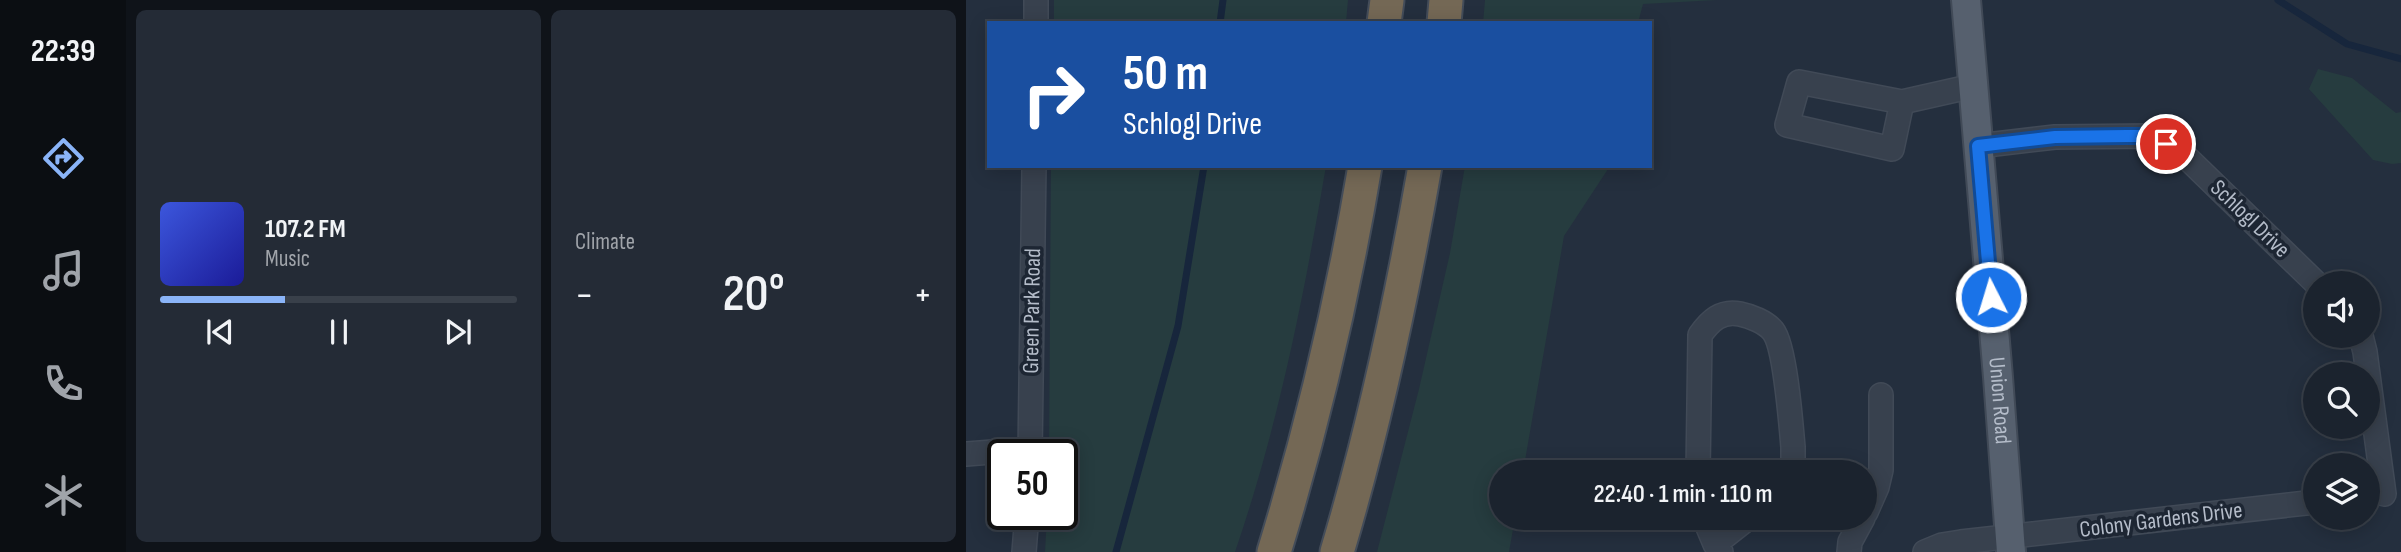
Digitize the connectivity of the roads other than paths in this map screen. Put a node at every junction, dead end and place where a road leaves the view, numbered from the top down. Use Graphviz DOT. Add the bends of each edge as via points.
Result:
graph roads {
  1 [pos="1036,0"];
  2 [pos="1387,0"];
  3 [pos="1446,0"];
  4 [pos="1966,0"];
  5 [pos="1036,21"];
  6 [pos="1384,21"];
  7 [pos="1444,21"];
  8 [pos="1973,86"];
  9 [pos="1902,102"];
  10 [pos="1978,146"];
  11 [pos="1034,168"];
  12 [pos="1365,168"];
  13 [pos="1425,168"];
  14 [pos="2305,271"];
  15 [pos="2364,348"];
  16 [pos="1881,395"];
  17 [pos="1030,439"];
  18 [pos="987,453"];
  19 [pos="966,454"];
  20 [pos="1698,460"];
  21 [pos="1793,460"];
  22 [pos="1877,487"];
  23 [pos="2384,494"];
  24 [pos="2303,504"];
  25 [pos="1026,530"];
  26 [pos="1710,530"];
  27 [pos="1736,530"];
  28 [pos="1856,530"];
  29 [pos="2010,545"];
  30 [pos="1718,548"];
  31 [pos="1024,552"];
  32 [pos="1274,552"];
  33 [pos="1336,552"];
  34 [pos="1849,552"];
  35 [pos="1925,552"];
  1 -- 5 [label="street"];
  2 -- 6 [label="highway"];
  3 -- 7 [label="highway"];
  4 -- 8 [label="main road, Union Road"];
  8 -- 9 [label="street"];
  8 -- 10 [label="main road, Union Road"];
  9 -- 9 [label="street" via="1892,149 1787,125 1799,82"];
  10 -- 14 [label="street, Schlogl Drive" via="2055,137 2151,136 2181,152"];
  10 -- 29 [label="main road, Union Road"];
  11 -- 17 [label="street, Green Park Road"];
  12 -- 32 [label="highway" via="1324,375"];
  13 -- 33 [label="highway" via="1380,396"];
  15 -- 23 [label="street"];
  16 -- 22 [label="street"];
  18 -- 19 [label="street"];
  20 -- 21 [label="street" via="1700,335 1709,322 1730,313 1766,324 1778,338"];
  24 -- 29 [label="street, Colony Gardens Drive"];
  25 -- 31 [label="street"];
  26 -- 30 [label="street"];
  27 -- 30 [label="street"];
  28 -- 34 [label="street"];
  29 -- 35 [label="street, Colony Gardens Drive" via="1942,545"];
}
